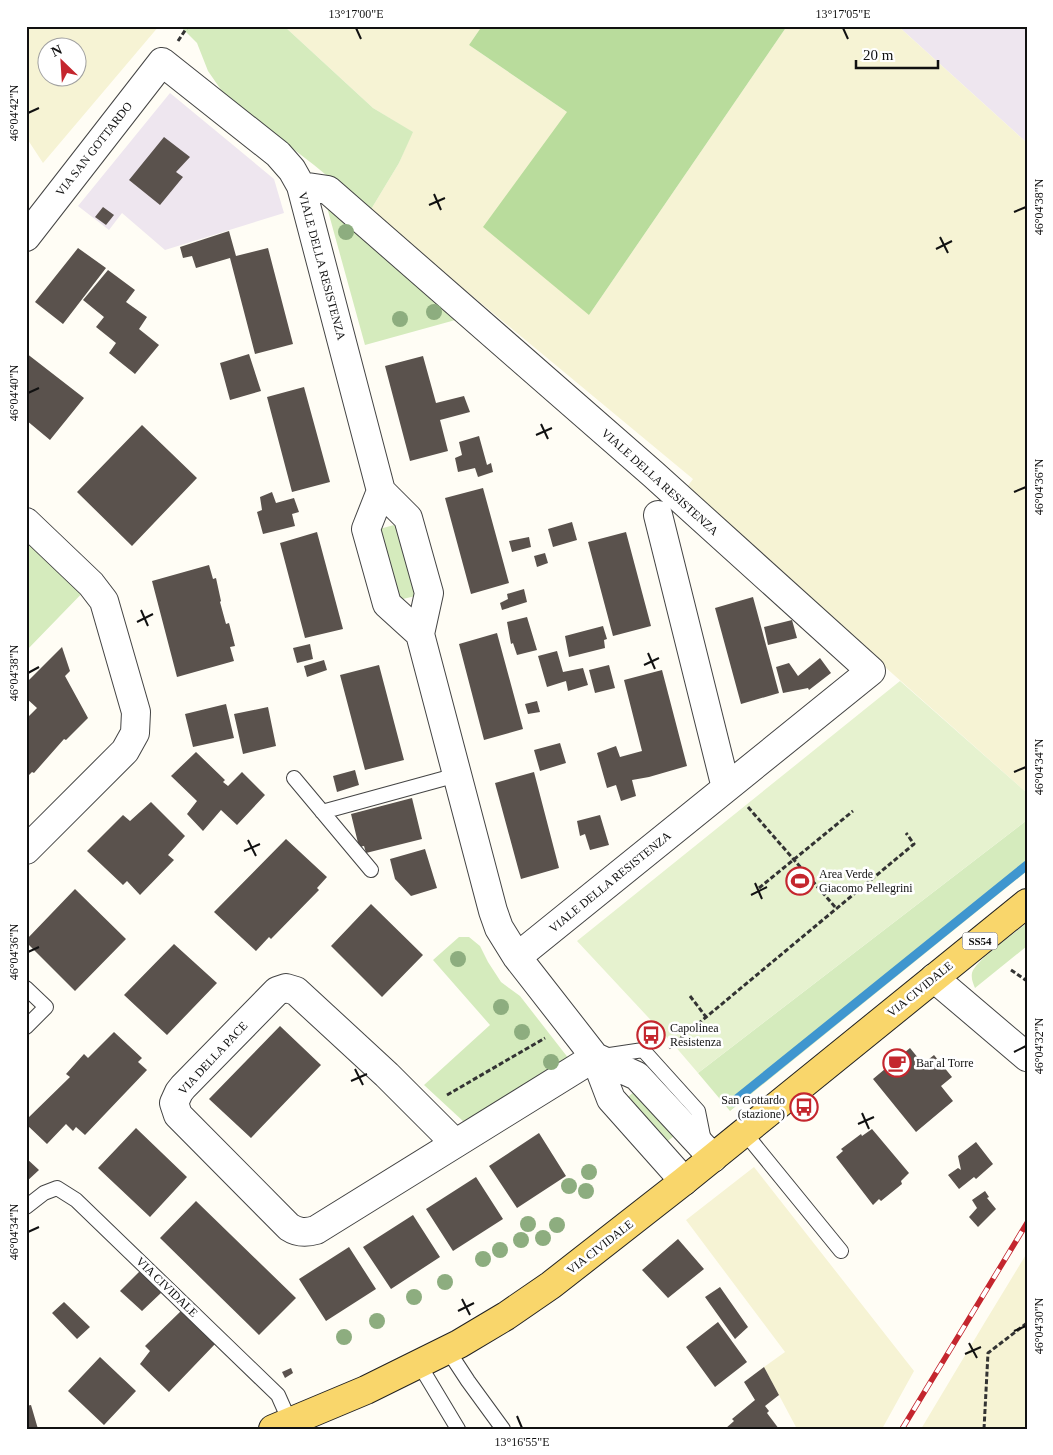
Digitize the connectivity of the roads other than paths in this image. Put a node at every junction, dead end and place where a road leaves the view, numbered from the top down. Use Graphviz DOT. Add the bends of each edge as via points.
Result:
graph roads {
  1 [pos="162,62"];
  2 [pos="301,186"];
  3 [pos="26,237"];
  4 [pos="381,491"];
  5 [pos="658,515"];
  6 [pos="26,522"];
  7 [pos="420,634"];
  8 [pos="457,775"];
  9 [pos="294,778"];
  10 [pos="726,788"];
  11 [pos="322,812"];
  12 [pos="26,850"];
  13 [pos="371,870"];
  14 [pos="1027,903"];
  15 [pos="517,957"];
  16 [pos="934,978"];
  17 [pos="26,988"];
  18 [pos="26,1027"];
  19 [pos="595,1057"];
  20 [pos="1027,1057"];
  21 [pos="744,1132"];
  22 [pos="456,1143"];
  23 [pos="709,1153"];
  24 [pos="684,1181"];
  25 [pos="26,1207"];
  26 [pos="841,1251"];
  27 [pos="447,1349"];
  28 [pos="419,1364"];
  29 [pos="281,1426"];
  30 [pos="452,1427"];
  31 [pos="503,1429"];
  1 -- 2 [label="street, VIALE DELLA RESISTENZA" via="286,162"];
  1 -- 3 [label="street, VIA SAN GOTTARDO"];
  2 -- 4 [label="street, VIALE DELLA RESISTENZA"];
  2 -- 10 [label="street, VIALE DELLA RESISTENZA" via="328,190 871,671"];
  4 -- 7 [label="street" via="408,518 429,593"];
  4 -- 7 [label="street" via="366,529 387,604"];
  5 -- 10 [label="street, VIALE DELLA RESISTENZA"];
  6 -- 12 [label="street" via="92,584 104,601 136,712 135,733 124,751"];
  7 -- 8 [label="street"];
  8 -- 11 [label="lane"];
  8 -- 15 [label="street" via="493,911 499,928"];
  9 -- 11 [label="lane"];
  10 -- 15 [label="street, VIALE DELLA RESISTENZA"];
  11 -- 13 [label="lane"];
  14 -- 16 [label="main road, VIA CIVIDALE / SS54"];
  15 -- 19 [label="street"];
  16 -- 20 [label="street"];
  16 -- 21 [label="main road, VIA CIVIDALE"];
  17 -- 18 [label="lane" via="46,1007"];
  19 -- 22 [label="street, VIA DELLA PACE"];
  19 -- 23 [label="street" via="636,1076"];
  19 -- 23 [label="lane" via="644,1050 698,1111"];
  19 -- 24 [label="street" via="611,1099"];
  21 -- 23 [label="main road, VIA CIVIDALE"];
  21 -- 26 [label="lane"];
  22 -- 22 [label="street, VIA DELLA PACE" via="296,991 286,988 277,991 179,1092 174,1103 185,1122 289,1227 302,1232 316,1230"];
  23 -- 24 [label="main road, VIA CIVIDALE"];
  24 -- 27 [label="main road, VIA CIVIDALE" via="551,1285 506,1316"];
  25 -- 29 [label="lane, VIA CIVIDALE" via="44,1193 57,1188 76,1200 278,1395"];
  27 -- 28 [label="main road, VIA CIVIDALE"];
  27 -- 31 [label="lane"];
  28 -- 29 [label="main road, VIA CIVIDALE"];
  28 -- 30 [label="lane"];
}
